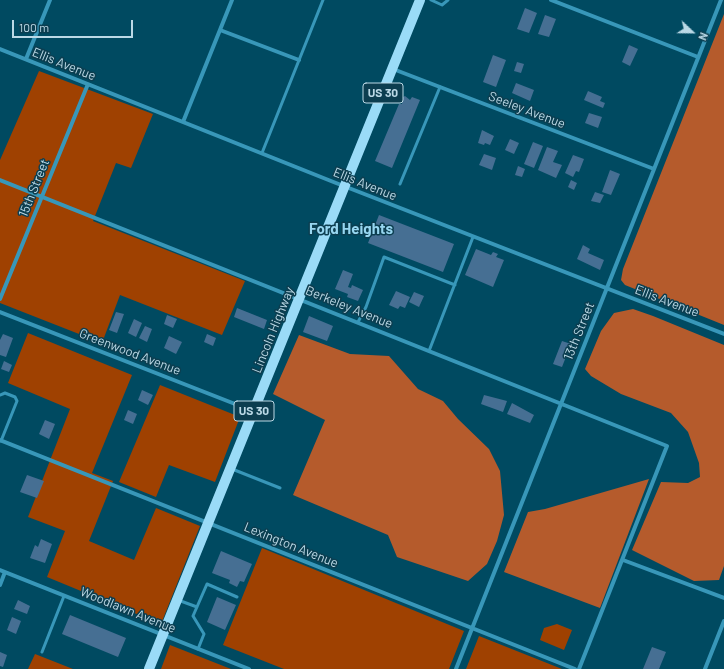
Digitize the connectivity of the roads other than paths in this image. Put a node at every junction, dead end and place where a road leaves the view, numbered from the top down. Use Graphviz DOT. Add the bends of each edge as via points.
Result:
graph roads {
  1 [pos="50,0"];
  2 [pos="232,0"];
  3 [pos="323,0"];
  4 [pos="420,0"];
  5 [pos="431,0"];
  6 [pos="448,0"];
  7 [pos="551,0"];
  8 [pos="721,0"];
  9 [pos="220,30"];
  10 [pos="0,49"];
  11 [pos="698,57"];
  12 [pos="26,59"];
  13 [pos="299,60"];
  14 [pos="393,69"];
  15 [pos="88,84"];
  16 [pos="440,87"];
  17 [pos="183,122"];
  18 [pos="262,153"];
  19 [pos="654,169"];
  20 [pos="0,180"];
  21 [pos="400,184"];
  22 [pos="345,186"];
  23 [pos="42,196"];
  24 [pos="473,237"];
  25 [pos="455,285"];
  26 [pos="607,288"];
  27 [pos="299,298"];
  28 [pos="0,299"];
  29 [pos="0,312"];
  30 [pos="358,322"];
  31 [pos="724,334"];
  32 [pos="429,350"];
  33 [pos="0,394"];
  34 [pos="561,403"];
  35 [pos="254,411"];
  36 [pos="1,441"];
  37 [pos="230,469"];
  38 [pos="280,488"];
  39 [pos="208,523"];
  40 [pos="623,560"];
  41 [pos="0,570"];
  42 [pos="5,572"];
  43 [pos="0,585"];
  44 [pos="64,596"];
  45 [pos="237,597"];
  46 [pos="724,598"];
  47 [pos="177,600"];
  48 [pos="197,607"];
  49 [pos="724,621"];
  50 [pos="472,628"];
  51 [pos="163,635"];
  52 [pos="198,649"];
  53 [pos="42,652"];
  54 [pos="149,669"];
  55 [pos="250,669"];
  56 [pos="456,669"];
  57 [pos="575,669"];
  58 [pos="579,669"];
  59 [pos="705,669"];
  1 -- 12 [label="street"];
  2 -- 9 [label="street"];
  3 -- 13 [label="lane"];
  4 -- 14 [label="main road, Lincoln Highway / US 30"];
  5 -- 6 [label="lane" via="442,5"];
  7 -- 11 [label="street"];
  8 -- 11 [label="street, 13th Street"];
  9 -- 13 [label="street"];
  9 -- 17 [label="street"];
  10 -- 12 [label="street, Ellis Avenue"];
  11 -- 19 [label="street, 13th Street"];
  12 -- 15 [label="street, Ellis Avenue"];
  13 -- 18 [label="lane"];
  14 -- 16 [label="street, Seeley Avenue"];
  14 -- 22 [label="main road, Lincoln Highway / US 30"];
  15 -- 17 [label="street, Ellis Avenue"];
  15 -- 23 [label="street, 15th Street"];
  16 -- 19 [label="street, Seeley Avenue"];
  16 -- 21 [label="lane"];
  17 -- 18 [label="street, Ellis Avenue"];
  18 -- 22 [label="street, Ellis Avenue"];
  19 -- 26 [label="street, 13th Street"];
  20 -- 23 [label="street, Berkeley Avenue"];
  22 -- 24 [label="street, Ellis Avenue"];
  22 -- 27 [label="main road, Lincoln Highway / US 30"];
  23 -- 27 [label="street, Berkeley Avenue"];
  23 -- 28 [label="street, 15th Street"];
  24 -- 25 [label="lane"];
  24 -- 26 [label="street, Ellis Avenue"];
  25 -- 30 [label="lane" via="384,257"];
  25 -- 32 [label="lane"];
  26 -- 31 [label="street, Ellis Avenue"];
  26 -- 34 [label="street, 13th Street"];
  27 -- 30 [label="street, Berkeley Avenue"];
  27 -- 35 [label="main road, Lincoln Highway / US 30"];
  29 -- 35 [label="street, Greenwood Avenue"];
  30 -- 32 [label="street, Berkeley Avenue"];
  32 -- 34 [label="street, Berkeley Avenue"];
  33 -- 36 [label="lane" via="15,397 16,401"];
  34 -- 40 [label="street, Berkeley Avenue" via="667,446"];
  34 -- 50 [label="street, 13th Street"];
  35 -- 37 [label="main road, Lincoln Highway / US 30"];
  36 -- 39 [label="street, Lexington Avenue"];
  37 -- 38 [label="lane"];
  37 -- 39 [label="main road, Lincoln Highway / US 30"];
  39 -- 47 [label="main road, Lincoln Highway / US 30"];
  39 -- 50 [label="street, Lexington Avenue"];
  40 -- 46 [label="street"];
  40 -- 58 [label="street"];
  41 -- 42 [label="street, Woodlawn Avenue"];
  42 -- 43 [label="street"];
  42 -- 44 [label="street, Woodlawn Avenue"];
  44 -- 51 [label="street, Woodlawn Avenue"];
  44 -- 53 [label="lane"];
  45 -- 48 [label="lane" via="207,584"];
  47 -- 48 [label="lane"];
  47 -- 51 [label="main road, Lincoln Highway / US 30"];
  48 -- 52 [label="lane" via="193,616 204,634"];
  49 -- 59 [label="street"];
  50 -- 56 [label="street, 13th Street"];
  50 -- 57 [label="street, Lexington Avenue"];
  51 -- 52 [label="street, Woodlawn Avenue"];
  51 -- 54 [label="main road, Lincoln Highway / US 30"];
  52 -- 55 [label="street, Woodlawn Avenue"];
}
